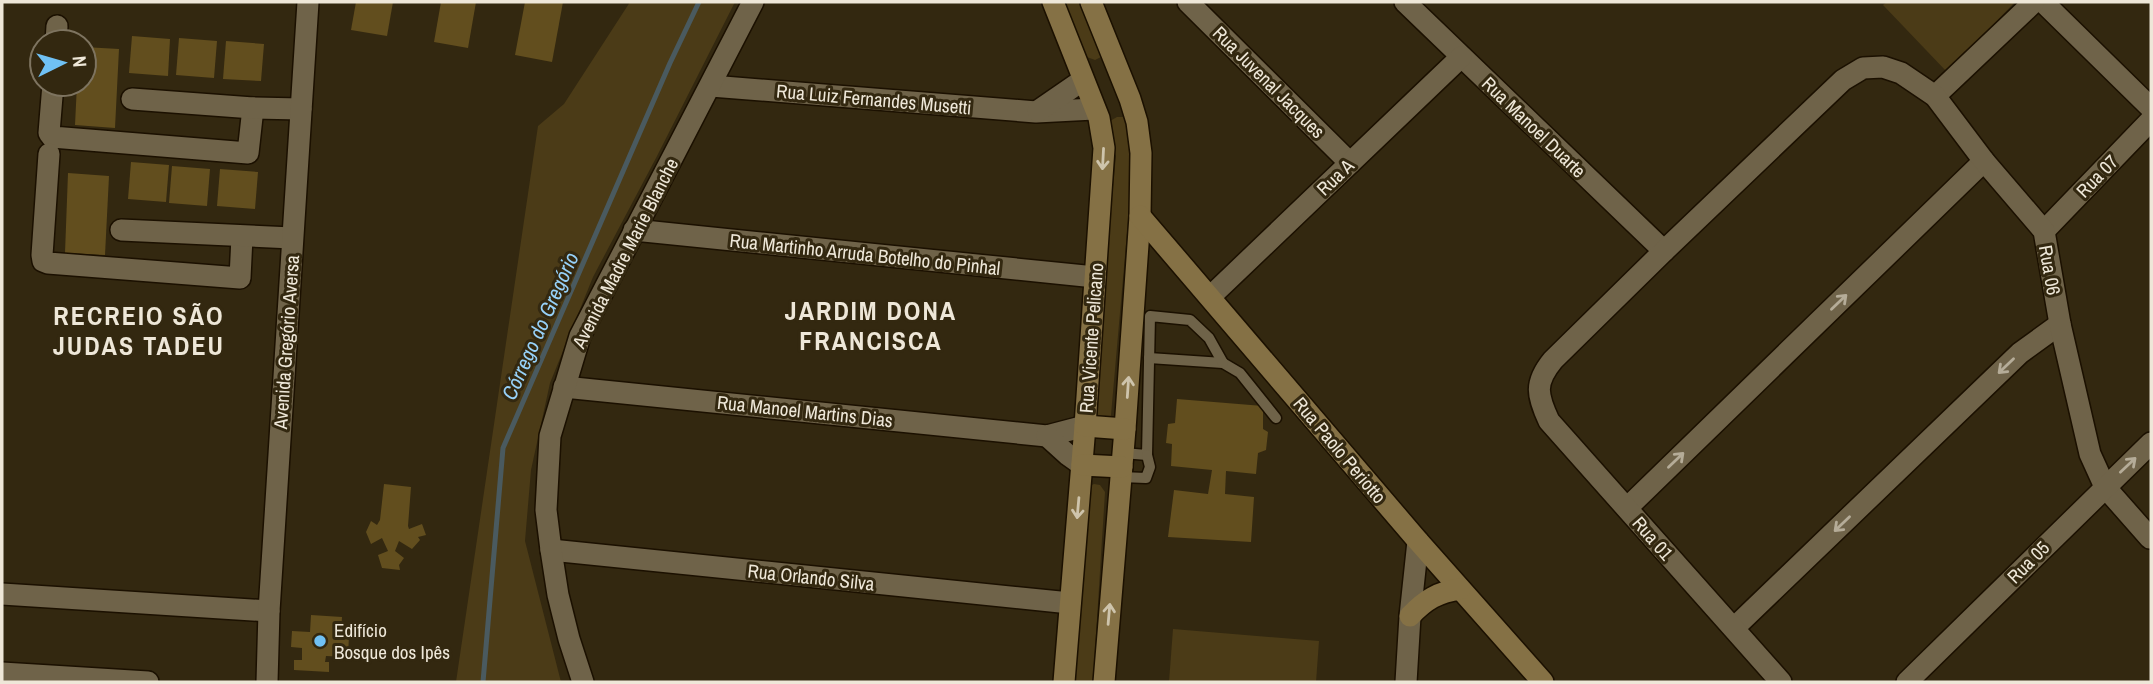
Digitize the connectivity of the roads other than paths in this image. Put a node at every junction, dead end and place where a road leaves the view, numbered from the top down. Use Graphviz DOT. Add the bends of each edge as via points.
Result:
graph roads {
  1 [pos="308,2"];
  2 [pos="753,2"];
  3 [pos="1053,2"];
  4 [pos="1091,2"];
  5 [pos="1188,2"];
  6 [pos="1405,2"];
  7 [pos="2034,2"];
  8 [pos="2043,2"];
  9 [pos="1461,57"];
  10 [pos="1118,68"];
  11 [pos="1083,80"];
  12 [pos="711,86"];
  13 [pos="1935,96"];
  14 [pos="52,98"];
  15 [pos="132,99"];
  16 [pos="1130,99"];
  17 [pos="253,108"];
  18 [pos="2151,108"];
  19 [pos="301,109"];
  20 [pos="1094,109"];
  21 [pos="1036,112"];
  22 [pos="2151,120"];
  23 [pos="49,154"];
  24 [pos="1983,161"];
  25 [pos="1350,163"];
  26 [pos="1140,216"];
  27 [pos="121,230"];
  28 [pos="634,230"];
  29 [pos="2044,231"];
  30 [pos="242,237"];
  31 [pos="292,239"];
  32 [pos="1664,251"];
  33 [pos="1095,277"];
  34 [pos="1210,297"];
  35 [pos="2060,324"];
  36 [pos="1149,358"];
  37 [pos="1223,363"];
  38 [pos="564,387"];
  39 [pos="1276,418"];
  40 [pos="1085,426"];
  41 [pos="1125,429"];
  42 [pos="1046,436"];
  43 [pos="2151,443"];
  44 [pos="1147,455"];
  45 [pos="1082,465"];
  46 [pos="1122,466"];
  47 [pos="2105,487"];
  48 [pos="1627,508"];
  49 [pos="2150,538"];
  50 [pos="1418,541"];
  51 [pos="551,551"];
  52 [pos="1460,589"];
  53 [pos="2,594"];
  54 [pos="1070,603"];
  55 [pos="269,611"];
  56 [pos="1410,616"];
  57 [pos="1734,628"];
  58 [pos="2,673"];
  59 [pos="148,682"];
  60 [pos="267,682"];
  61 [pos="583,682"];
  62 [pos="1064,682"];
  63 [pos="1104,682"];
  64 [pos="1406,682"];
  65 [pos="1543,682"];
  66 [pos="1781,682"];
  67 [pos="1907,682"];
  1 -- 19 [label="street, Avenida Gregório Aversa"];
  2 -- 12 [label="street, Avenida Madre Marie Blanche"];
  3 -- 11 [label="street, Rua Vicente Pelicano"];
  4 -- 10 [label="street, Rua Vicente Pelicano"];
  5 -- 25 [label="street, Rua Juvenal Jacques"];
  6 -- 9 [label="street, Rua Manoel Duarte"];
  7 -- 13 [label="street"];
  8 -- 18 [label="street"];
  9 -- 25 [label="street, Rua A"];
  9 -- 32 [label="street, Rua Manoel Duarte"];
  10 -- 11 [label="street"];
  10 -- 16 [label="street, Rua Vicente Pelicano"];
  11 -- 20 [label="street, Rua Vicente Pelicano"];
  11 -- 21 [label="street"];
  12 -- 21 [label="street, Rua Luiz Fernandes Musetti"];
  12 -- 28 [label="street, Avenida Madre Marie Blanche"];
  13 -- 24 [label="street, Rua 06"];
  13 -- 32 [label="street, Rua 06" via="1901,73 1883,67 1863,68 1843,80"];
  14 -- 17 [label="street" via="52,136 248,153"];
  15 -- 17 [label="street"];
  16 -- 20 [label="street"];
  16 -- 26 [label="street, Rua Vicente Pelicano" via="1142,153"];
  17 -- 19 [label="street"];
  19 -- 31 [label="street, Avenida Gregório Aversa"];
  20 -- 21 [label="street, Rua Luiz Fernandes Musetti"];
  20 -- 33 [label="street, Rua Vicente Pelicano, one-way" via="1104,148"];
  22 -- 29 [label="street, Rua 07"];
  23 -- 30 [label="street" via="43,261 240,278"];
  24 -- 29 [label="street, Rua 06"];
  48 -- 24 [label="street, one-way"];
  25 -- 34 [label="street, Rua A"];
  26 -- 34 [label="street, Rua Paolo Periotto"];
  41 -- 26 [label="street, Rua Vicente Pelicano, one-way"];
  27 -- 30 [label="street"];
  28 -- 33 [label="street, Rua Martinho Arruda Botelho do Pinhal"];
  28 -- 38 [label="street, Avenida Madre Marie Blanche" via="580,336"];
  29 -- 35 [label="street, Rua 06"];
  30 -- 31 [label="street"];
  31 -- 55 [label="street, Avenida Gregório Aversa"];
  32 -- 48 [label="street, Rua 01" via="1553,360 1538,386 1549,421"];
  33 -- 40 [label="street, Rua Vicente Pelicano"];
  34 -- 50 [label="street, Rua Paolo Periotto"];
  35 -- 47 [label="street, Rua 06" via="2090,454"];
  35 -- 57 [label="street, one-way" via="2020,353"];
  36 -- 37 [label="lane"];
  36 -- 37 [label="lane" via="1150,316 1190,320 1209,338"];
  36 -- 44 [label="lane"];
  37 -- 39 [label="lane" via="1240,373"];
  38 -- 42 [label="street, Rua Manoel Martins Dias"];
  38 -- 51 [label="street, Avenida Madre Marie Blanche" via="551,436 547,510"];
  40 -- 41 [label="street"];
  40 -- 42 [label="street, Rua Manoel Martins Dias"];
  40 -- 45 [label="street, Rua Vicente Pelicano"];
  41 -- 46 [label="street, Rua Vicente Pelicano"];
  42 -- 45 [label="street"];
  47 -- 43 [label="street, Rua 05, one-way"];
  44 -- 46 [label="lane"];
  44 -- 46 [label="lane" via="1150,467 1146,478"];
  45 -- 46 [label="street"];
  45 -- 54 [label="street, Rua Vicente Pelicano, one-way"];
  63 -- 46 [label="street, Rua Vicente Pelicano, one-way"];
  47 -- 49 [label="street, Rua 06"];
  47 -- 67 [label="street, Rua 05"];
  48 -- 57 [label="street, Rua 01"];
  50 -- 52 [label="street, Rua Paolo Periotto"];
  50 -- 56 [label="street"];
  51 -- 54 [label="street, Rua Orlando Silva"];
  51 -- 61 [label="street, Avenida Madre Marie Blanche" via="558,595"];
  52 -- 56 [label="street" via="1435,594"];
  52 -- 65 [label="street, Rua Paolo Periotto"];
  53 -- 55 [label="street"];
  54 -- 62 [label="street, Rua Vicente Pelicano"];
  55 -- 60 [label="street, Avenida Gregório Aversa"];
  56 -- 64 [label="street"];
  57 -- 66 [label="street, Rua 01"];
  58 -- 59 [label="street"];
}
